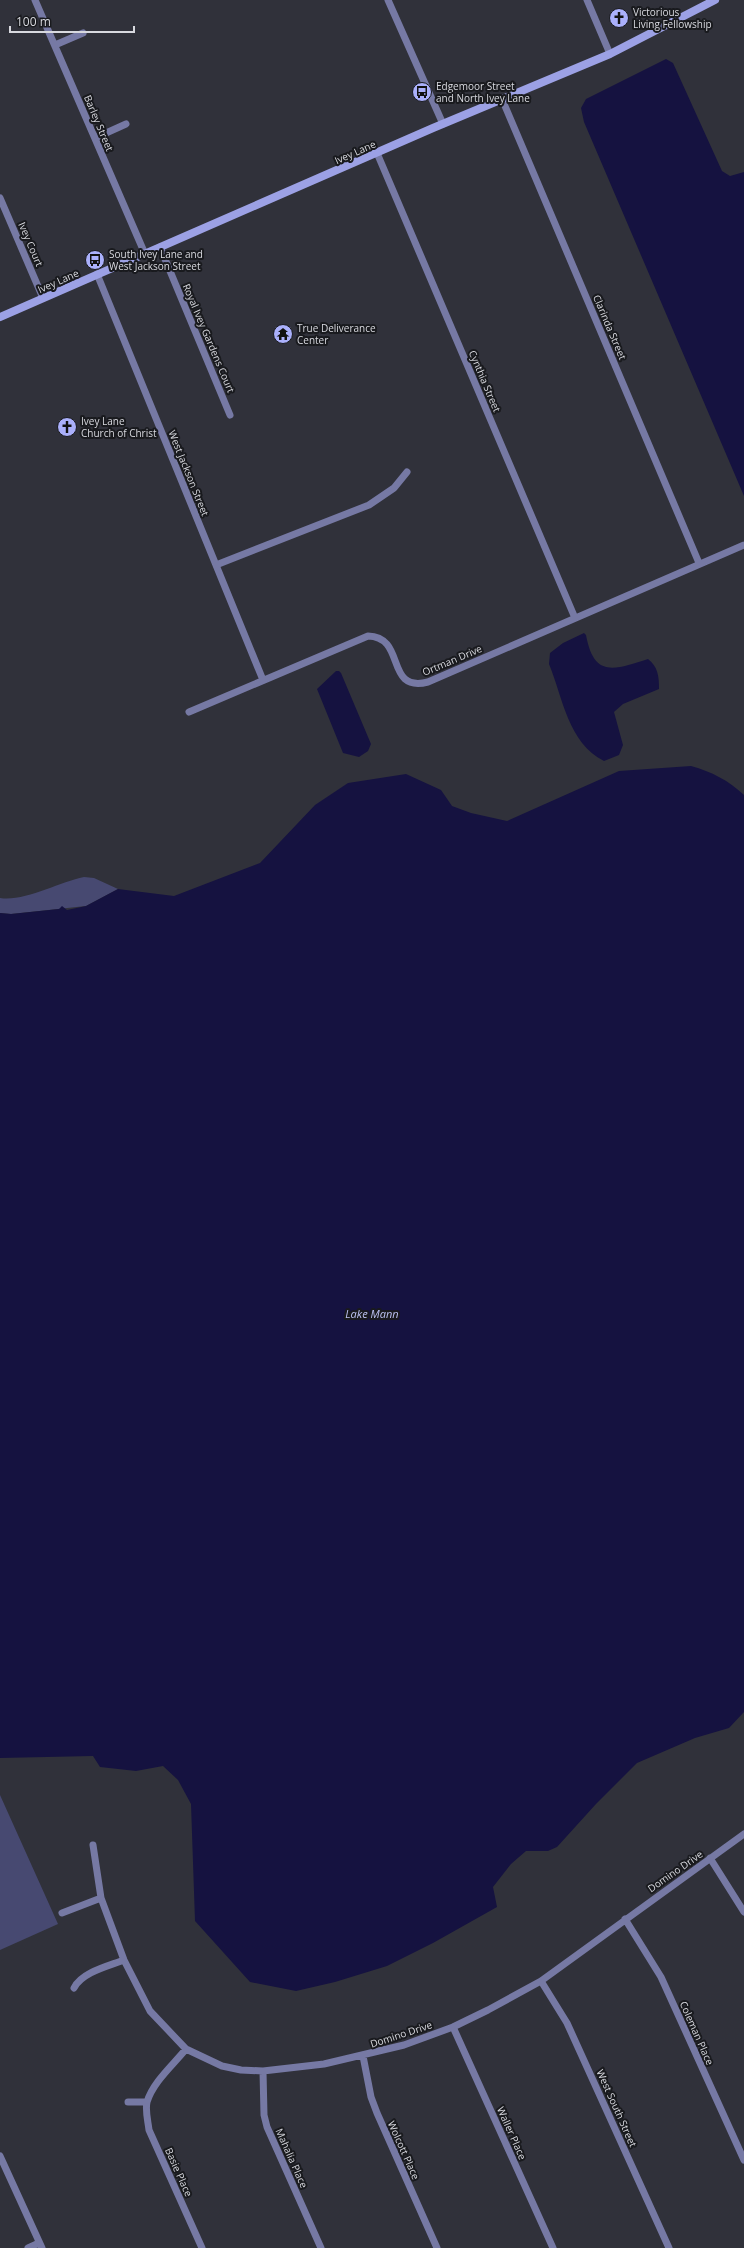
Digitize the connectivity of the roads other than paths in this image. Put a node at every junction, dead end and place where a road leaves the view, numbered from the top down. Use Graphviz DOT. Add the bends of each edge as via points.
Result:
graph roads {
  1 [pos="35,0"];
  2 [pos="388,0"];
  3 [pos="587,0"];
  4 [pos="715,0"];
  5 [pos="83,33"];
  6 [pos="54,45"];
  7 [pos="610,54"];
  8 [pos="502,99"];
  9 [pos="126,124"];
  10 [pos="443,124"];
  11 [pos="95,138"];
  12 [pos="377,153"];
  13 [pos="0,198"];
  14 [pos="160,247"];
  15 [pos="144,254"];
  16 [pos="97,274"];
  17 [pos="43,298"];
  18 [pos="0,317"];
  19 [pos="230,415"];
  20 [pos="407,472"];
  21 [pos="744,545"];
  22 [pos="700,563"];
  23 [pos="216,565"];
  24 [pos="575,618"];
  25 [pos="263,680"];
  26 [pos="189,712"];
  27 [pos="744,1834"];
  28 [pos="93,1845"];
  29 [pos="710,1858"];
  30 [pos="100,1898"];
  31 [pos="744,1912"];
  32 [pos="62,1913"];
  33 [pos="625,1919"];
  34 [pos="124,1960"];
  35 [pos="541,1980"];
  36 [pos="74,1988"];
  37 [pos="453,2027"];
  38 [pos="186,2049"];
  39 [pos="362,2056"];
  40 [pos="263,2072"];
  41 [pos="128,2102"];
  42 [pos="147,2102"];
  43 [pos="0,2156"];
  44 [pos="744,2160"];
  45 [pos="41,2245"];
  46 [pos="28,2248"];
  47 [pos="202,2248"];
  48 [pos="321,2248"];
  49 [pos="437,2248"];
  50 [pos="553,2248"];
  51 [pos="669,2248"];
  1 -- 6 [label="street, Barley Street"];
  2 -- 10 [label="street"];
  3 -- 7 [label="street"];
  4 -- 7 [label="street, Ivey Lane"];
  5 -- 6 [label="street"];
  6 -- 11 [label="street, Barley Street"];
  7 -- 8 [label="street, Ivey Lane"];
  8 -- 10 [label="street, Ivey Lane"];
  8 -- 22 [label="street, Clarinda Street"];
  9 -- 11 [label="street"];
  10 -- 12 [label="street, Ivey Lane"];
  11 -- 15 [label="street, Barley Street"];
  12 -- 14 [label="street, Ivey Lane"];
  12 -- 24 [label="street, Cynthia Street"];
  13 -- 17 [label="street, Ivey Court"];
  14 -- 15 [label="street, Ivey Lane"];
  14 -- 19 [label="street, Royal Ivey Gardens Court"];
  15 -- 16 [label="street, Ivey Lane"];
  16 -- 17 [label="street, Ivey Lane"];
  16 -- 23 [label="street, West Jackson Street"];
  17 -- 18 [label="street, Ivey Lane"];
  20 -- 23 [label="street" via="394,488 369,505"];
  21 -- 22 [label="street, Ortman Drive"];
  22 -- 24 [label="street, Ortman Drive"];
  23 -- 25 [label="street, West Jackson Street"];
  24 -- 25 [label="street, Ortman Drive" via="419,684 404,679 390,647 385,640 377,636 368,636"];
  25 -- 26 [label="street, Ortman Drive"];
  27 -- 29 [label="street, Domino Drive"];
  28 -- 30 [label="street, Domino Drive"];
  29 -- 31 [label="street"];
  29 -- 33 [label="street, Domino Drive"];
  30 -- 32 [label="street"];
  30 -- 34 [label="street, Domino Drive"];
  33 -- 35 [label="street, Domino Drive"];
  33 -- 44 [label="street, Coleman Place" via="661,1977"];
  34 -- 36 [label="street" via="83,1978 76,1982"];
  34 -- 38 [label="street, Domino Drive" via="150,2011"];
  35 -- 37 [label="street, Domino Drive"];
  35 -- 51 [label="street, West South Street" via="567,2023"];
  37 -- 39 [label="street, Domino Drive" via="404,2045"];
  37 -- 50 [label="street, Waller Place"];
  38 -- 40 [label="street, Domino Drive" via="222,2066"];
  38 -- 42 [label="street" via="154,2088"];
  39 -- 40 [label="street, Domino Drive"];
  39 -- 49 [label="street, Wolcott Place" via="376,2113"];
  40 -- 48 [label="street, Mahalia Place" via="264,2115 267,2127"];
  41 -- 42 [label="street"];
  42 -- 47 [label="street, Basie Place" via="149,2130"];
  43 -- 45 [label="street"];
  45 -- 46 [label="street"];
}
